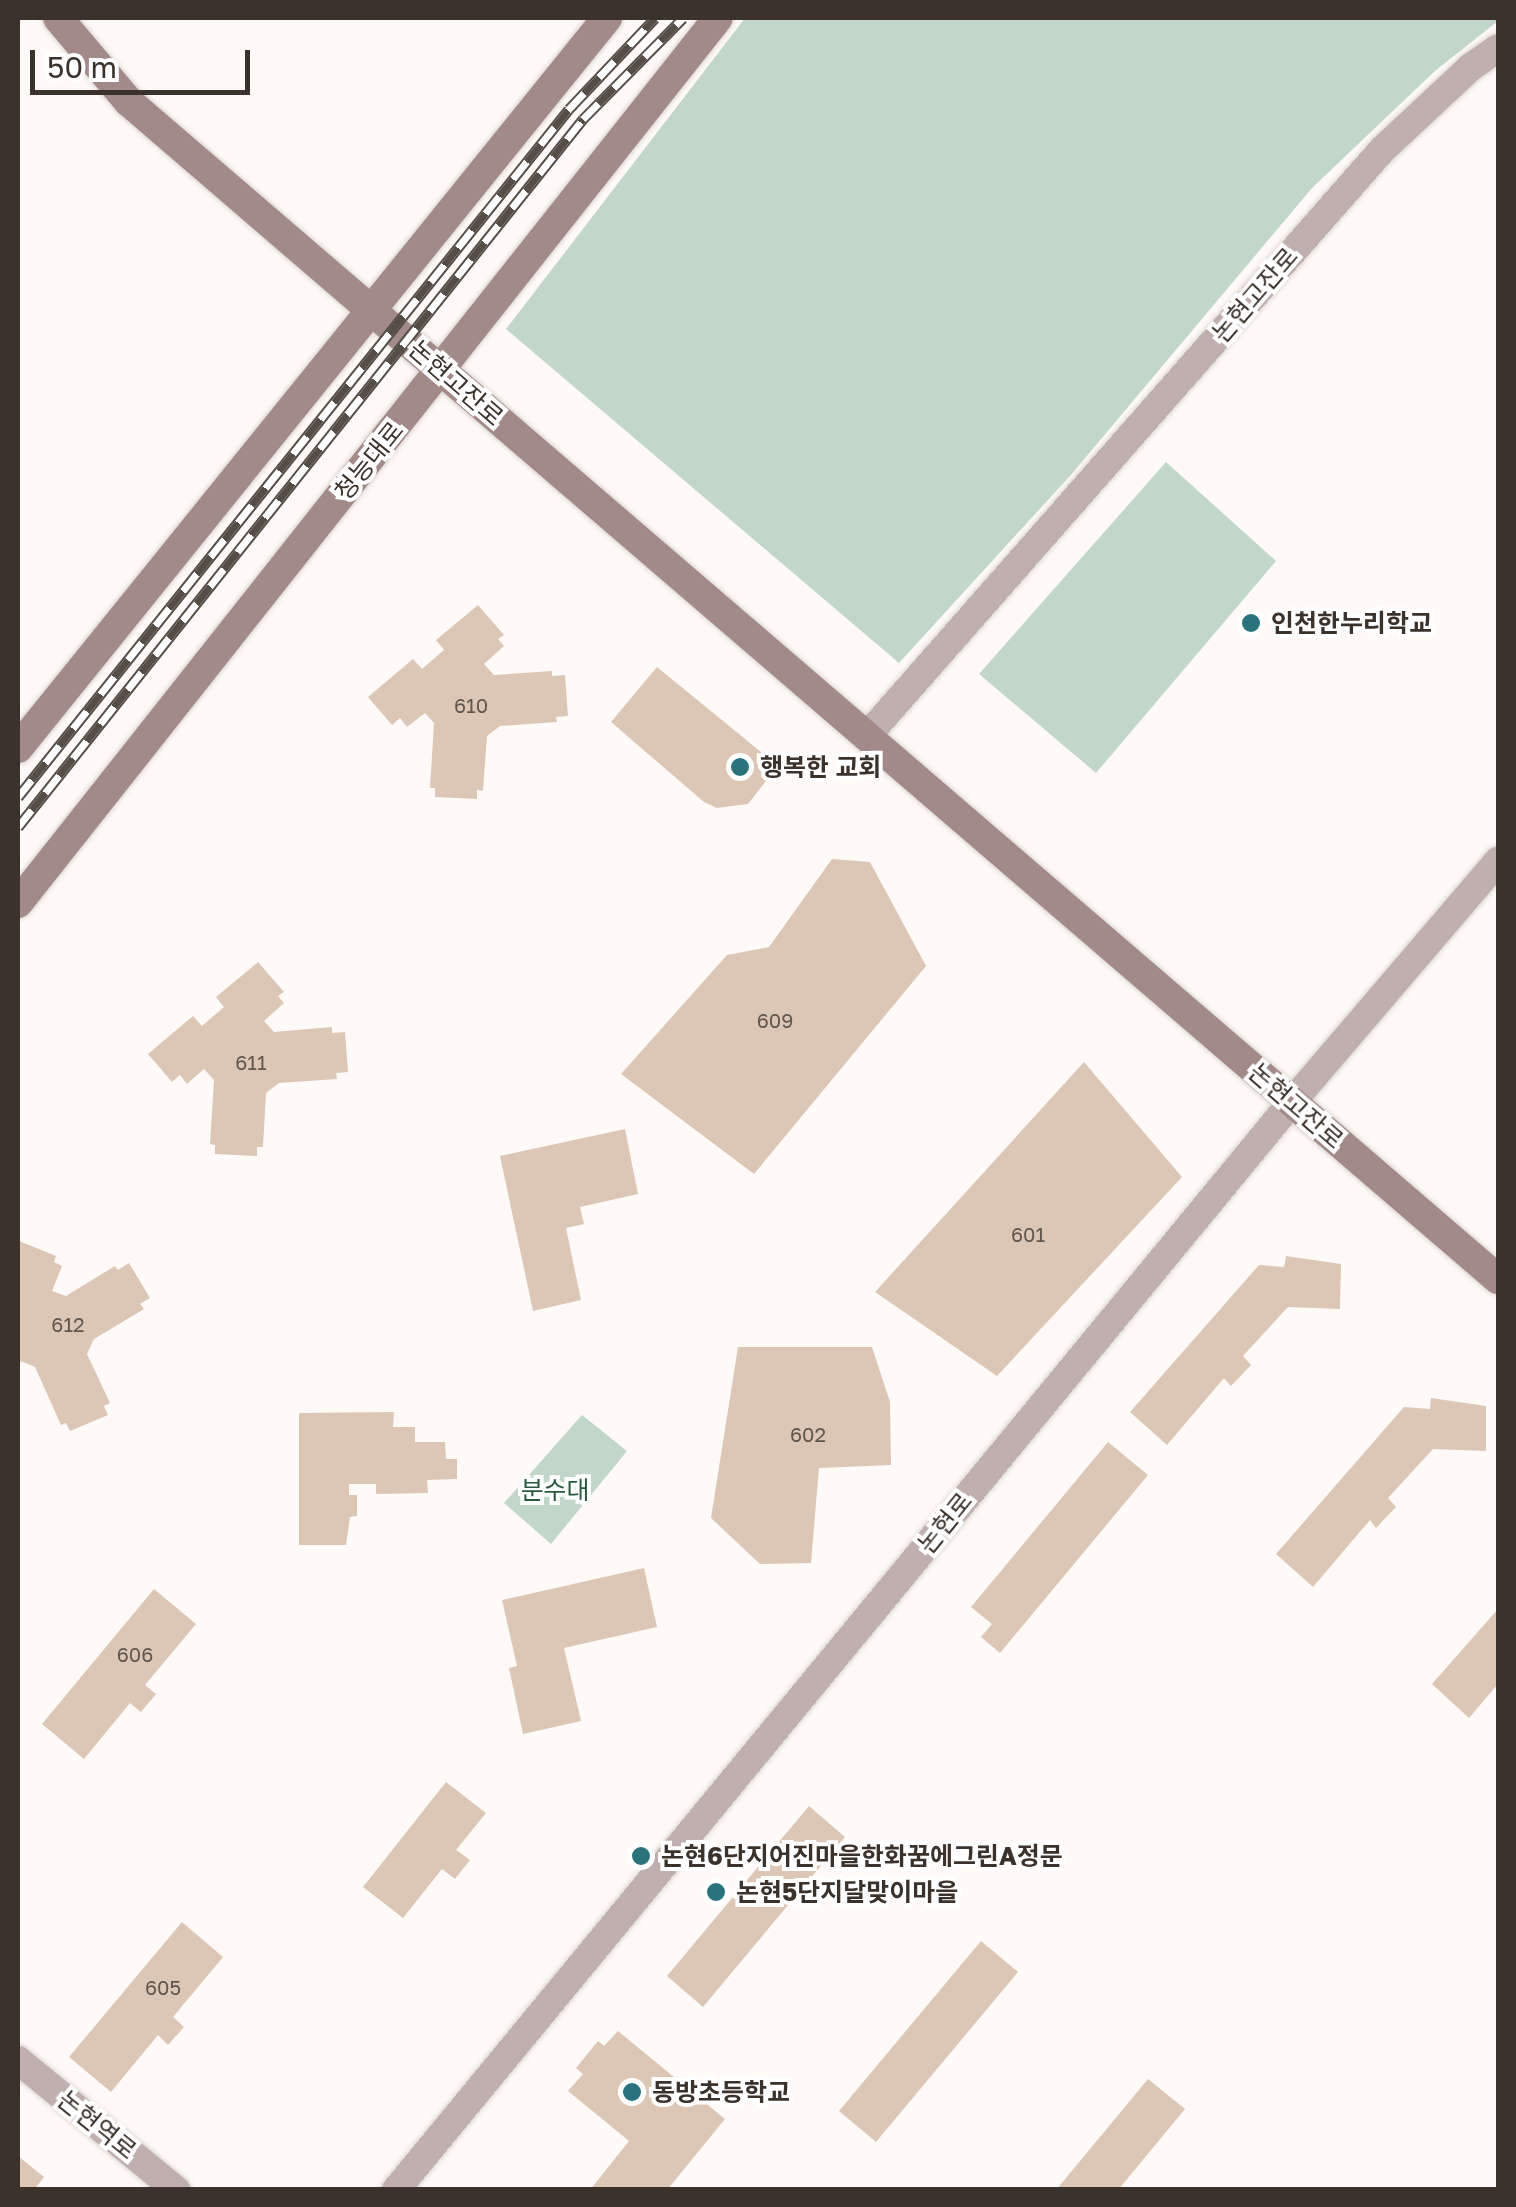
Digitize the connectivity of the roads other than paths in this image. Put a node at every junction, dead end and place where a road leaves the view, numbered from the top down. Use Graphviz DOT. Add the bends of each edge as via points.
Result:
graph roads {
  1 [pos="58,18"];
  2 [pos="606,18"];
  3 [pos="718,18"];
  4 [pos="1498,48"];
  5 [pos="371,310"];
  6 [pos="441,371"];
  7 [pos="867,736"];
  8 [pos="18,748"];
  9 [pos="1498,861"];
  10 [pos="18,903"];
  11 [pos="1292,1102"];
  12 [pos="1498,1279"];
  13 [pos="18,2060"];
  14 [pos="176,2190"];
  15 [pos="396,2190"];
  1 -- 5 [label="main road, 논현고잔로" via="129,102"];
  2 -- 5 [label="main road"];
  3 -- 6 [label="main road, 청능대로"];
  4 -- 7 [label="street, 논현고잔로" via="1382,150"];
  5 -- 6 [label="main road, 논현고잔로"];
  5 -- 8 [label="main road"];
  6 -- 7 [label="main road, 논현고잔로"];
  6 -- 10 [label="main road, 청능대로"];
  7 -- 11 [label="main road, 논현고잔로"];
  9 -- 11 [label="street, 논현로"];
  11 -- 12 [label="main road, 논현고잔로"];
  11 -- 15 [label="street, 논현로"];
  13 -- 14 [label="street, 논현역로"];
}
